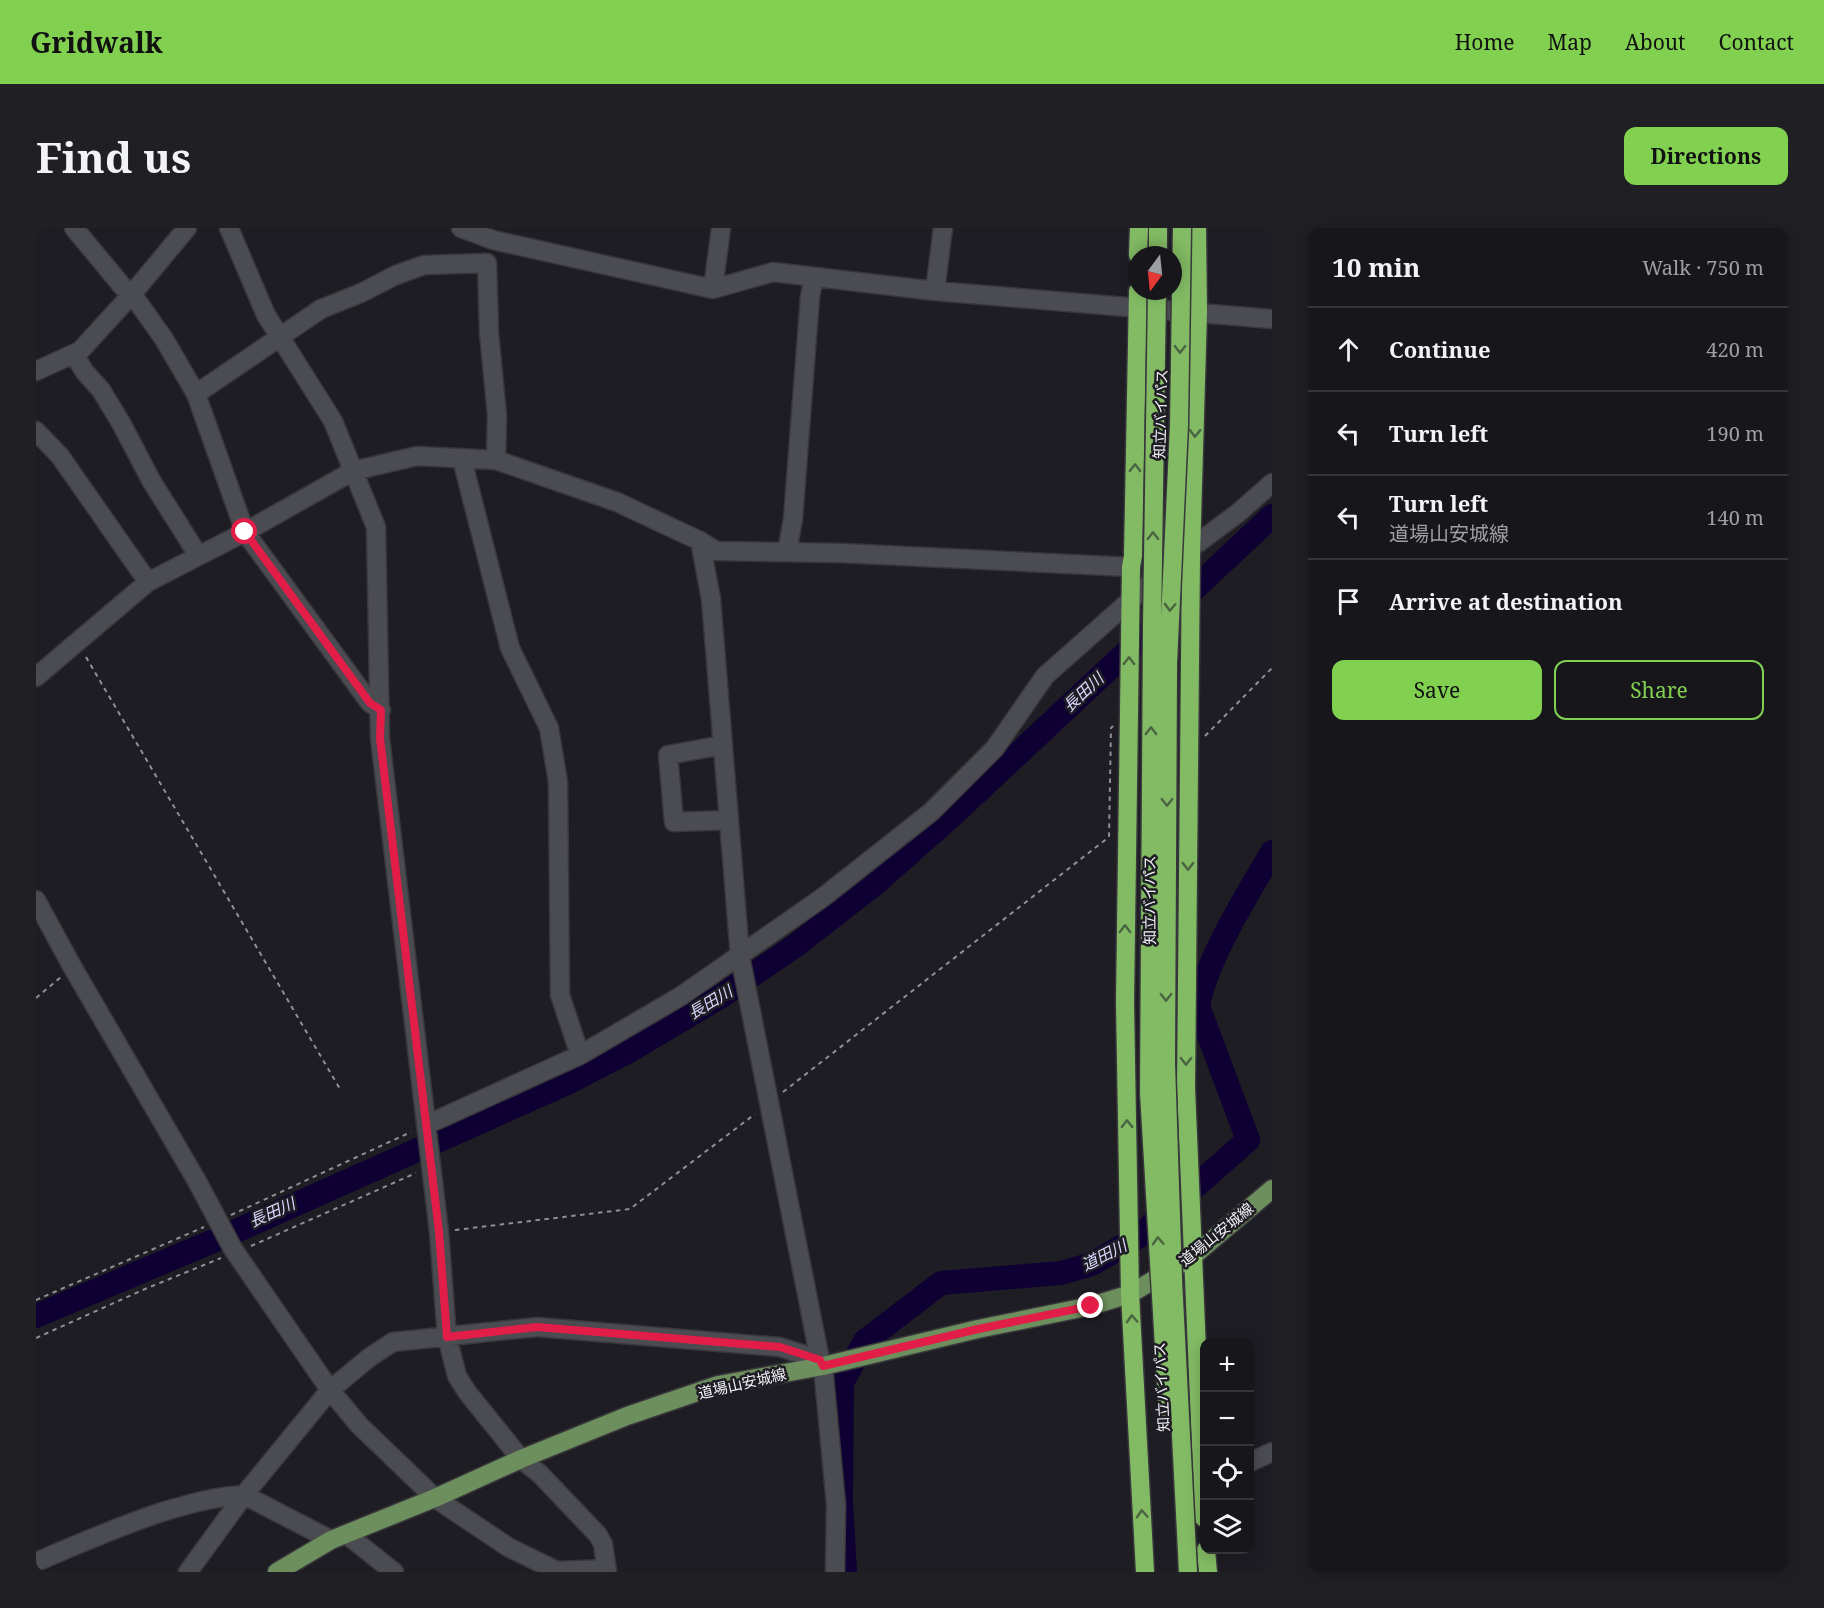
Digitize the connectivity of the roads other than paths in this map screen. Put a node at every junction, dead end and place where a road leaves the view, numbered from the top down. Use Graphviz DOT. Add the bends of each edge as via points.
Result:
graph roads {
  1 [pos="74,228"];
  2 [pos="187,228"];
  3 [pos="229,228"];
  4 [pos="460,228"];
  5 [pos="721,228"];
  6 [pos="943,228"];
  7 [pos="1139,228"];
  8 [pos="1158,228"];
  9 [pos="1182,228"];
  10 [pos="1197,228"];
  11 [pos="494,234"];
  12 [pos="1138,246"];
  13 [pos="1158,246"];
  14 [pos="814,278"];
  15 [pos="713,289"];
  16 [pos="934,291"];
  17 [pos="132,294"];
  18 [pos="1128,299"];
  19 [pos="1137,300"];
  20 [pos="1142,300"];
  21 [pos="1157,300"];
  22 [pos="1198,312"];
  23 [pos="1272,319"];
  24 [pos="280,338"];
  25 [pos="74,354"];
  26 [pos="36,371"];
  27 [pos="196,394"];
  28 [pos="36,431"];
  29 [pos="462,459"];
  30 [pos="496,460"];
  31 [pos="353,471"];
  32 [pos="1272,483"];
  33 [pos="245,532"];
  34 [pos="700,540"];
  35 [pos="1192,550"];
  36 [pos="787,552"];
  37 [pos="198,555"];
  38 [pos="1131,567"];
  39 [pos="148,582"];
  40 [pos="1130,601"];
  41 [pos="36,677"];
  42 [pos="381,710"];
  43 [pos="723,745"];
  44 [pos="729,820"];
  45 [pos="36,900"];
  46 [pos="740,956"];
  47 [pos="580,1055"];
  48 [pos="426,1125"];
  49 [pos="1272,1189"];
  50 [pos="1192,1257"];
  51 [pos="1130,1294"];
  52 [pos="447,1337"];
  53 [pos="822,1363"];
  54 [pos="330,1390"];
  55 [pos="1201,1446"];
  56 [pos="1272,1452"];
  57 [pos="521,1459"];
  58 [pos="1254,1460"];
  59 [pos="244,1496"];
  60 [pos="435,1498"];
  61 [pos="339,1537"];
  62 [pos="1206,1554"];
  63 [pos="36,1562"];
  64 [pos="1185,1569"];
  65 [pos="607,1571"];
  66 [pos="188,1572"];
  67 [pos="277,1572"];
  68 [pos="394,1572"];
  69 [pos="835,1572"];
  70 [pos="1145,1572"];
  71 [pos="1208,1572"];
  1 -- 17 [label="street"];
  2 -- 17 [label="street"];
  3 -- 24 [label="street" via="266,315"];
  4 -- 11 [label="street"];
  5 -- 15 [label="street"];
  6 -- 16 [label="street"];
  7 -- 12 [label="highway"];
  8 -- 13 [label="highway"];
  9 -- 64 [label="highway, 知立バイパス, one-way, bridge" via="1179,426 1168,664 1166,1063"];
  10 -- 22 [label="highway"];
  11 -- 15 [label="street"];
  14 -- 15 [label="street" via="773,272"];
  14 -- 16 [label="street"];
  14 -- 36 [label="street"];
  16 -- 18 [label="street"];
  17 -- 25 [label="street"];
  17 -- 27 [label="street"];
  38 -- 19 [label="highway, one-way"];
  20 -- 22 [label="street"];
  64 -- 21 [label="highway, 知立バイパス, one-way, bridge" via="1149,1093"];
  22 -- 23 [label="street"];
  22 -- 35 [label="highway, one-way"];
  24 -- 27 [label="street"];
  24 -- 30 [label="street" via="321,309 424,265 487,263 497,415"];
  24 -- 31 [label="street" via="326,407"];
  25 -- 26 [label="street"];
  25 -- 37 [label="street" via="101,390"];
  27 -- 33 [label="street"];
  28 -- 39 [label="street" via="60,456"];
  29 -- 30 [label="street"];
  29 -- 31 [label="street" via="417,456"];
  29 -- 47 [label="street" via="510,648 549,729 558,782 560,995"];
  30 -- 34 [label="street" via="617,502"];
  31 -- 33 [label="street"];
  31 -- 42 [label="street" via="376,527"];
  32 -- 35 [label="street"];
  33 -- 37 [label="street"];
  33 -- 42 [label="street" via="370,703"];
  34 -- 36 [label="street" via="716,551"];
  34 -- 43 [label="street" via="711,599"];
  35 -- 40 [label="street"];
  35 -- 50 [label="highway, one-way" via="1186,1088"];
  36 -- 38 [label="street"];
  37 -- 39 [label="street"];
  38 -- 40 [label="highway"];
  39 -- 41 [label="street"];
  40 -- 46 [label="street" via="1045,676 995,748 931,812 822,898"];
  51 -- 40 [label="highway, one-way" via="1125,1002"];
  42 -- 48 [label="street" via="380,738"];
  43 -- 44 [label="street"];
  43 -- 44 [label="street" via="668,755 675,822"];
  44 -- 46 [label="street"];
  45 -- 54 [label="street" via="233,1249"];
  46 -- 47 [label="street"];
  46 -- 53 [label="street"];
  47 -- 48 [label="street"];
  48 -- 52 [label="street"];
  49 -- 50 [label="main road, 道場山安城線"];
  50 -- 51 [label="main road, 道場山安城線"];
  50 -- 55 [label="highway"];
  51 -- 53 [label="main road, 道場山安城線" via="1091,1306"];
  70 -- 51 [label="highway, one-way"];
  52 -- 53 [label="street" via="537,1327 780,1347"];
  52 -- 54 [label="street" via="393,1342"];
  52 -- 57 [label="street" via="457,1376"];
  53 -- 57 [label="main road, 道場山安城線" via="718,1385"];
  53 -- 69 [label="street" via="836,1505"];
  54 -- 59 [label="street"];
  54 -- 60 [label="street" via="359,1425"];
  56 -- 58 [label="street"];
  57 -- 60 [label="main road, 道場山安城線"];
  57 -- 65 [label="street" via="598,1535"];
  59 -- 61 [label="street"];
  59 -- 63 [label="street" via="186,1505 115,1527"];
  59 -- 66 [label="street"];
  60 -- 61 [label="main road, 道場山安城線"];
  60 -- 65 [label="street" via="508,1547 557,1571"];
  61 -- 67 [label="main road, 道場山安城線"];
  61 -- 68 [label="street"];
  62 -- 71 [label="highway"];
}
